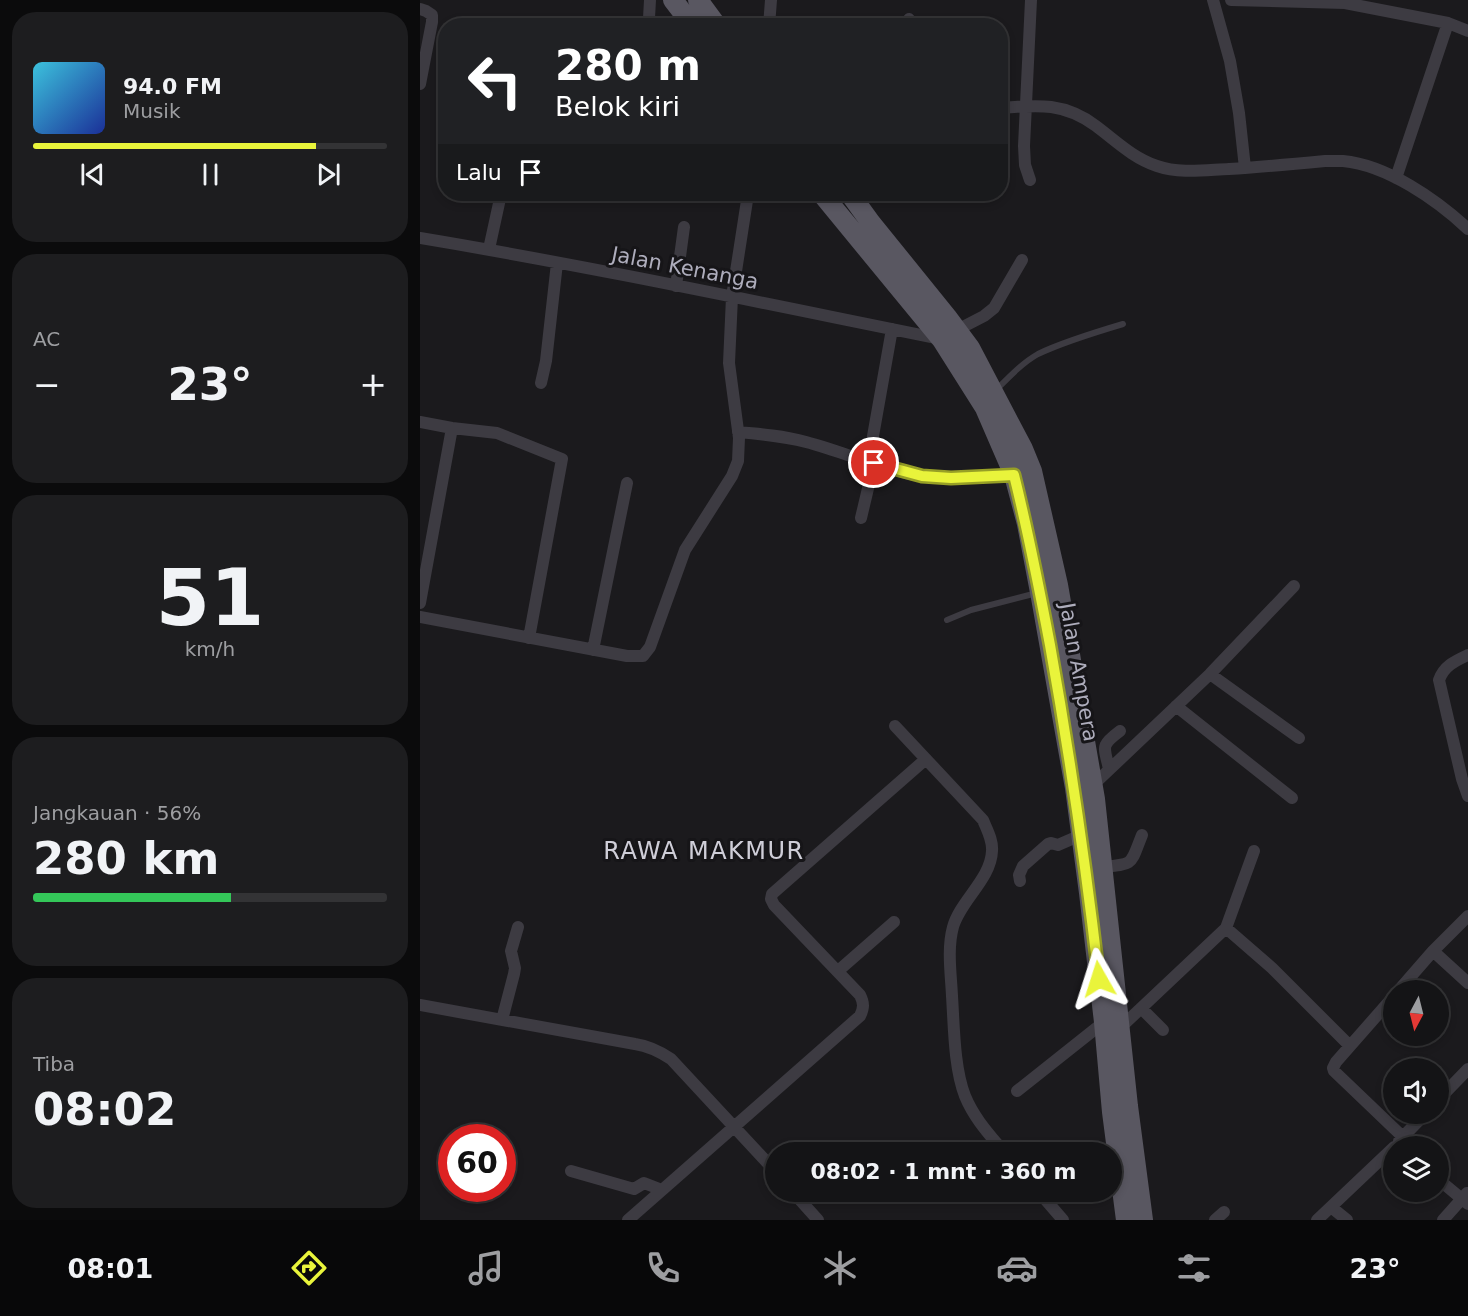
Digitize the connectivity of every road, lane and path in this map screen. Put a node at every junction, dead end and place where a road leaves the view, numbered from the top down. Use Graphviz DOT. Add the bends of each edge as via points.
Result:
graph roads {
  1 [pos="650,0"];
  2 [pos="672,0"];
  3 [pos="698,0"];
  4 [pos="771,0"];
  5 [pos="1031,0"];
  6 [pos="1213,0"];
  7 [pos="1231,0"];
  8 [pos="420,9"];
  9 [pos="649,18"];
  10 [pos="687,18"];
  11 [pos="711,18"];
  12 [pos="770,18"];
  13 [pos="1448,23"];
  14 [pos="1468,31"];
  15 [pos="420,84"];
  16 [pos="1026,106"];
  17 [pos="1008,107"];
  18 [pos="1245,168"];
  19 [pos="1396,178"];
  20 [pos="1029,180"];
  21 [pos="499,201"];
  22 [pos="747,201"];
  23 [pos="828,201"];
  24 [pos="855,201"];
  25 [pos="684,227"];
  26 [pos="1468,229"];
  27 [pos="420,238"];
  28 [pos="489,249"];
  29 [pos="1022,260"];
  30 [pos="557,263"];
  31 [pos="676,286"];
  32 [pos="732,297"];
  33 [pos="1122,324"];
  34 [pos="892,329"];
  35 [pos="949,335"];
  36 [pos="541,383"];
  37 [pos="994,393"];
  38 [pos="420,422"];
  39 [pos="452,428"];
  40 [pos="738,432"];
  41 [pos="872,458"];
  42 [pos="1014,475"];
  43 [pos="627,483"];
  44 [pos="861,518"];
  45 [pos="1294,586"];
  46 [pos="1040,592"];
  47 [pos="420,603"];
  48 [pos="420,617"];
  49 [pos="947,620"];
  50 [pos="529,638"];
  51 [pos="593,650"];
  52 [pos="1468,656"];
  53 [pos="1210,674"];
  54 [pos="1176,706"];
  55 [pos="895,726"];
  56 [pos="1120,731"];
  57 [pos="1299,738"];
  58 [pos="926,759"];
  59 [pos="1109,769"];
  60 [pos="1092,786"];
  61 [pos="1468,796"];
  62 [pos="1292,798"];
  63 [pos="1081,835"];
  64 [pos="1142,835"];
  65 [pos="1254,851"];
  66 [pos="1103,867"];
  67 [pos="1020,880"];
  68 [pos="1097,892"];
  69 [pos="1468,916"];
  70 [pos="894,921"];
  71 [pos="518,927"];
  72 [pos="1226,927"];
  73 [pos="1433,951"];
  74 [pos="838,971"];
  75 [pos="1408,980"];
  76 [pos="1468,983"];
  77 [pos="420,1005"];
  78 [pos="1141,1008"];
  79 [pos="1383,1008"];
  80 [pos="502,1020"];
  81 [pos="1112,1025"];
  82 [pos="1163,1029"];
  83 [pos="1350,1046"];
  84 [pos="1468,1069"];
  85 [pos="1449,1089"];
  86 [pos="1017,1091"];
  87 [pos="1415,1124"];
  88 [pos="734,1126"];
  89 [pos="1389,1136"];
  90 [pos="1404,1136"];
  91 [pos="995,1142"];
  92 [pos="1383,1157"];
  93 [pos="765,1160"];
  94 [pos="571,1171"];
  95 [pos="1449,1186"];
  96 [pos="662,1190"];
  97 [pos="1466,1198"];
  98 [pos="802,1202"];
  99 [pos="1047,1202"];
  100 [pos="1331,1207"];
  101 [pos="628,1220"];
  102 [pos="818,1220"];
  103 [pos="1063,1220"];
  104 [pos="1126,1220"];
  105 [pos="1143,1220"];
  106 [pos="1317,1220"];
  107 [pos="1347,1220"];
  108 [pos="1443,1220"];
  1 -- 9 [label="street"];
  2 -- 10 [label="main road"];
  3 -- 11 [label="main road"];
  4 -- 12 [label="street"];
  5 -- 16 [label="street"];
  6 -- 18 [label="street" via="1230,61"];
  7 -- 13 [label="street" via="1345,3"];
  8 -- 15 [label="street" via="432,15 432,22"];
  13 -- 14 [label="street"];
  13 -- 19 [label="street"];
  16 -- 17 [label="street"];
  16 -- 18 [label="street" via="1067,111 1094,124 1132,154 1158,167 1174,171"];
  16 -- 20 [label="street" via="1024,146"];
  18 -- 19 [label="street" via="1344,161"];
  19 -- 26 [label="street" via="1431,198"];
  21 -- 28 [label="street"];
  22 -- 32 [label="street"];
  23 -- 35 [label="main road, Jalan Ampera"];
  24 -- 35 [label="main road, Jalan Ampera" via="947,317"];
  25 -- 31 [label="street"];
  27 -- 28 [label="street, Jalan Kenanga"];
  28 -- 30 [label="street, Jalan Kenanga"];
  29 -- 35 [label="street" via="994,308"];
  30 -- 31 [label="street, Jalan Kenanga"];
  30 -- 36 [label="street"];
  31 -- 32 [label="street, Jalan Kenanga"];
  32 -- 34 [label="street, Jalan Kenanga"];
  32 -- 40 [label="street" via="729,363"];
  33 -- 37 [label="lane" via="1037,355"];
  34 -- 35 [label="street, Jalan Kenanga"];
  34 -- 41 [label="street"];
  35 -- 37 [label="main road, Jalan Ampera" via="970,348"];
  35 -- 42 [label="main road, Jalan Ampera"];
  37 -- 60 [label="main road, Jalan Ampera" via="1032,471 1058,585"];
  38 -- 39 [label="street"];
  39 -- 47 [label="street"];
  39 -- 50 [label="street" via="497,433 562,459"];
  40 -- 41 [label="street" via="772,435"];
  40 -- 51 [label="street" via="738,461 732,476 685,550 650,647 637,657"];
  41 -- 42 [label="street" via="922,476"];
  41 -- 44 [label="street"];
  42 -- 46 [label="main road, Jalan Ampera"];
  43 -- 51 [label="street"];
  45 -- 53 [label="street"];
  46 -- 49 [label="lane"];
  46 -- 63 [label="main road, Jalan Ampera"];
  48 -- 50 [label="street"];
  50 -- 51 [label="street"];
  52 -- 61 [label="street" via="1446,667 1439,680"];
  53 -- 54 [label="street"];
  53 -- 57 [label="street"];
  54 -- 59 [label="street"];
  54 -- 62 [label="street"];
  55 -- 58 [label="street"];
  56 -- 59 [label="street" via="1104,745"];
  58 -- 74 [label="street" via="772,894 774,905"];
  58 -- 91 [label="street" via="983,820 990,836 991,859 953,928 950,965 958,1069 964,1094 978,1122"];
  59 -- 60 [label="street"];
  60 -- 66 [label="main road, Jalan Ampera"];
  63 -- 67 [label="street" via="1058,846 1048,844 1023,866"];
  63 -- 68 [label="main road, Jalan Ampera"];
  64 -- 66 [label="street" via="1129,863"];
  65 -- 72 [label="street"];
  66 -- 68 [label="main road, Jalan Ampera"];
  68 -- 81 [label="main road, Jalan Ampera"];
  69 -- 73 [label="street"];
  70 -- 74 [label="street"];
  71 -- 80 [label="street" via="511,951 514,974"];
  72 -- 78 [label="street"];
  72 -- 83 [label="street"];
  73 -- 75 [label="street"];
  73 -- 76 [label="street"];
  74 -- 88 [label="street" via="864,1003 860,1016"];
  77 -- 80 [label="street"];
  78 -- 81 [label="street"];
  78 -- 82 [label="street"];
  79 -- 83 [label="street"];
  80 -- 88 [label="street" via="658,1050"];
  81 -- 86 [label="street"];
  81 -- 104 [label="main road, Jalan Ampera" via="1112,1112"];
  81 -- 105 [label="main road, Jalan Ampera"];
  83 -- 89 [label="street" via="1334,1065 1334,1071"];
  84 -- 85 [label="street"];
  87 -- 90 [label="street"];
  88 -- 93 [label="street"];
  88 -- 96 [label="street"];
  92 -- 100 [label="street"];
  94 -- 96 [label="street" via="634,1190 644,1183"];
  95 -- 97 [label="street"];
  96 -- 101 [label="street"];
  97 -- 108 [label="street"];
  98 -- 102 [label="street"];
  99 -- 103 [label="street"];
  100 -- 106 [label="street"];
  100 -- 107 [label="street"];
}
